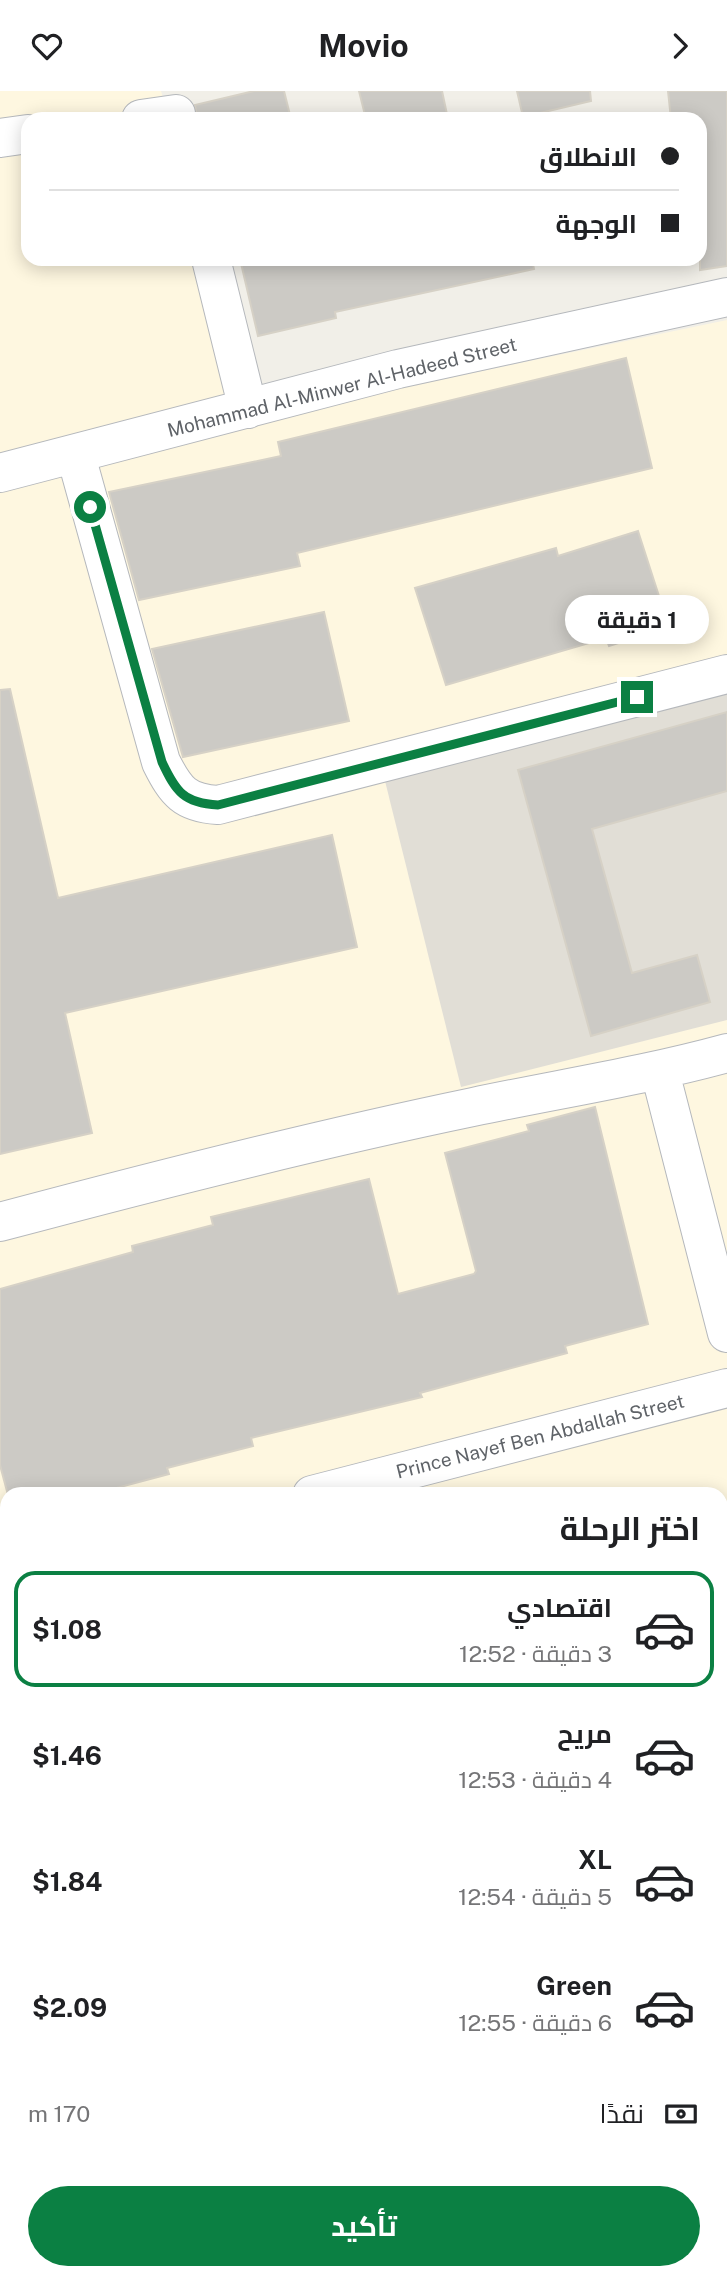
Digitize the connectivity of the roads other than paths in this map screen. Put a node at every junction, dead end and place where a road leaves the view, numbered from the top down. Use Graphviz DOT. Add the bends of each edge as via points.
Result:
graph roads {
  1 [pos="21,135"];
  2 [pos="0,138"];
  3 [pos="213,266"];
  4 [pos="727,297"];
  5 [pos="248,409"];
  6 [pos="76,456"];
  7 [pos="0,473"];
  8 [pos="727,674"];
  9 [pos="727,1053"];
  10 [pos="660,1072"];
  11 [pos="0,1222"];
  12 [pos="727,1333"];
  13 [pos="727,1388"];
  14 [pos="343,1487"];
  1 -- 2 [label="street"];
  3 -- 5 [label="street"];
  4 -- 5 [label="street, Mohammad Al-Minwer Al-Hadeed Street" via="398,369"];
  5 -- 6 [label="street, Mohammad Al-Minwer Al-Hadeed Street"];
  6 -- 7 [label="street, Mohammad Al-Minwer Al-Hadeed Street"];
  6 -- 8 [label="street" via="162,762 181,793 197,804 218,805"];
  9 -- 10 [label="street"];
  10 -- 11 [label="street" via="242,1158"];
  10 -- 12 [label="street"];
  13 -- 14 [label="street, Prince Nayef Ben Abdallah Street"];
}
